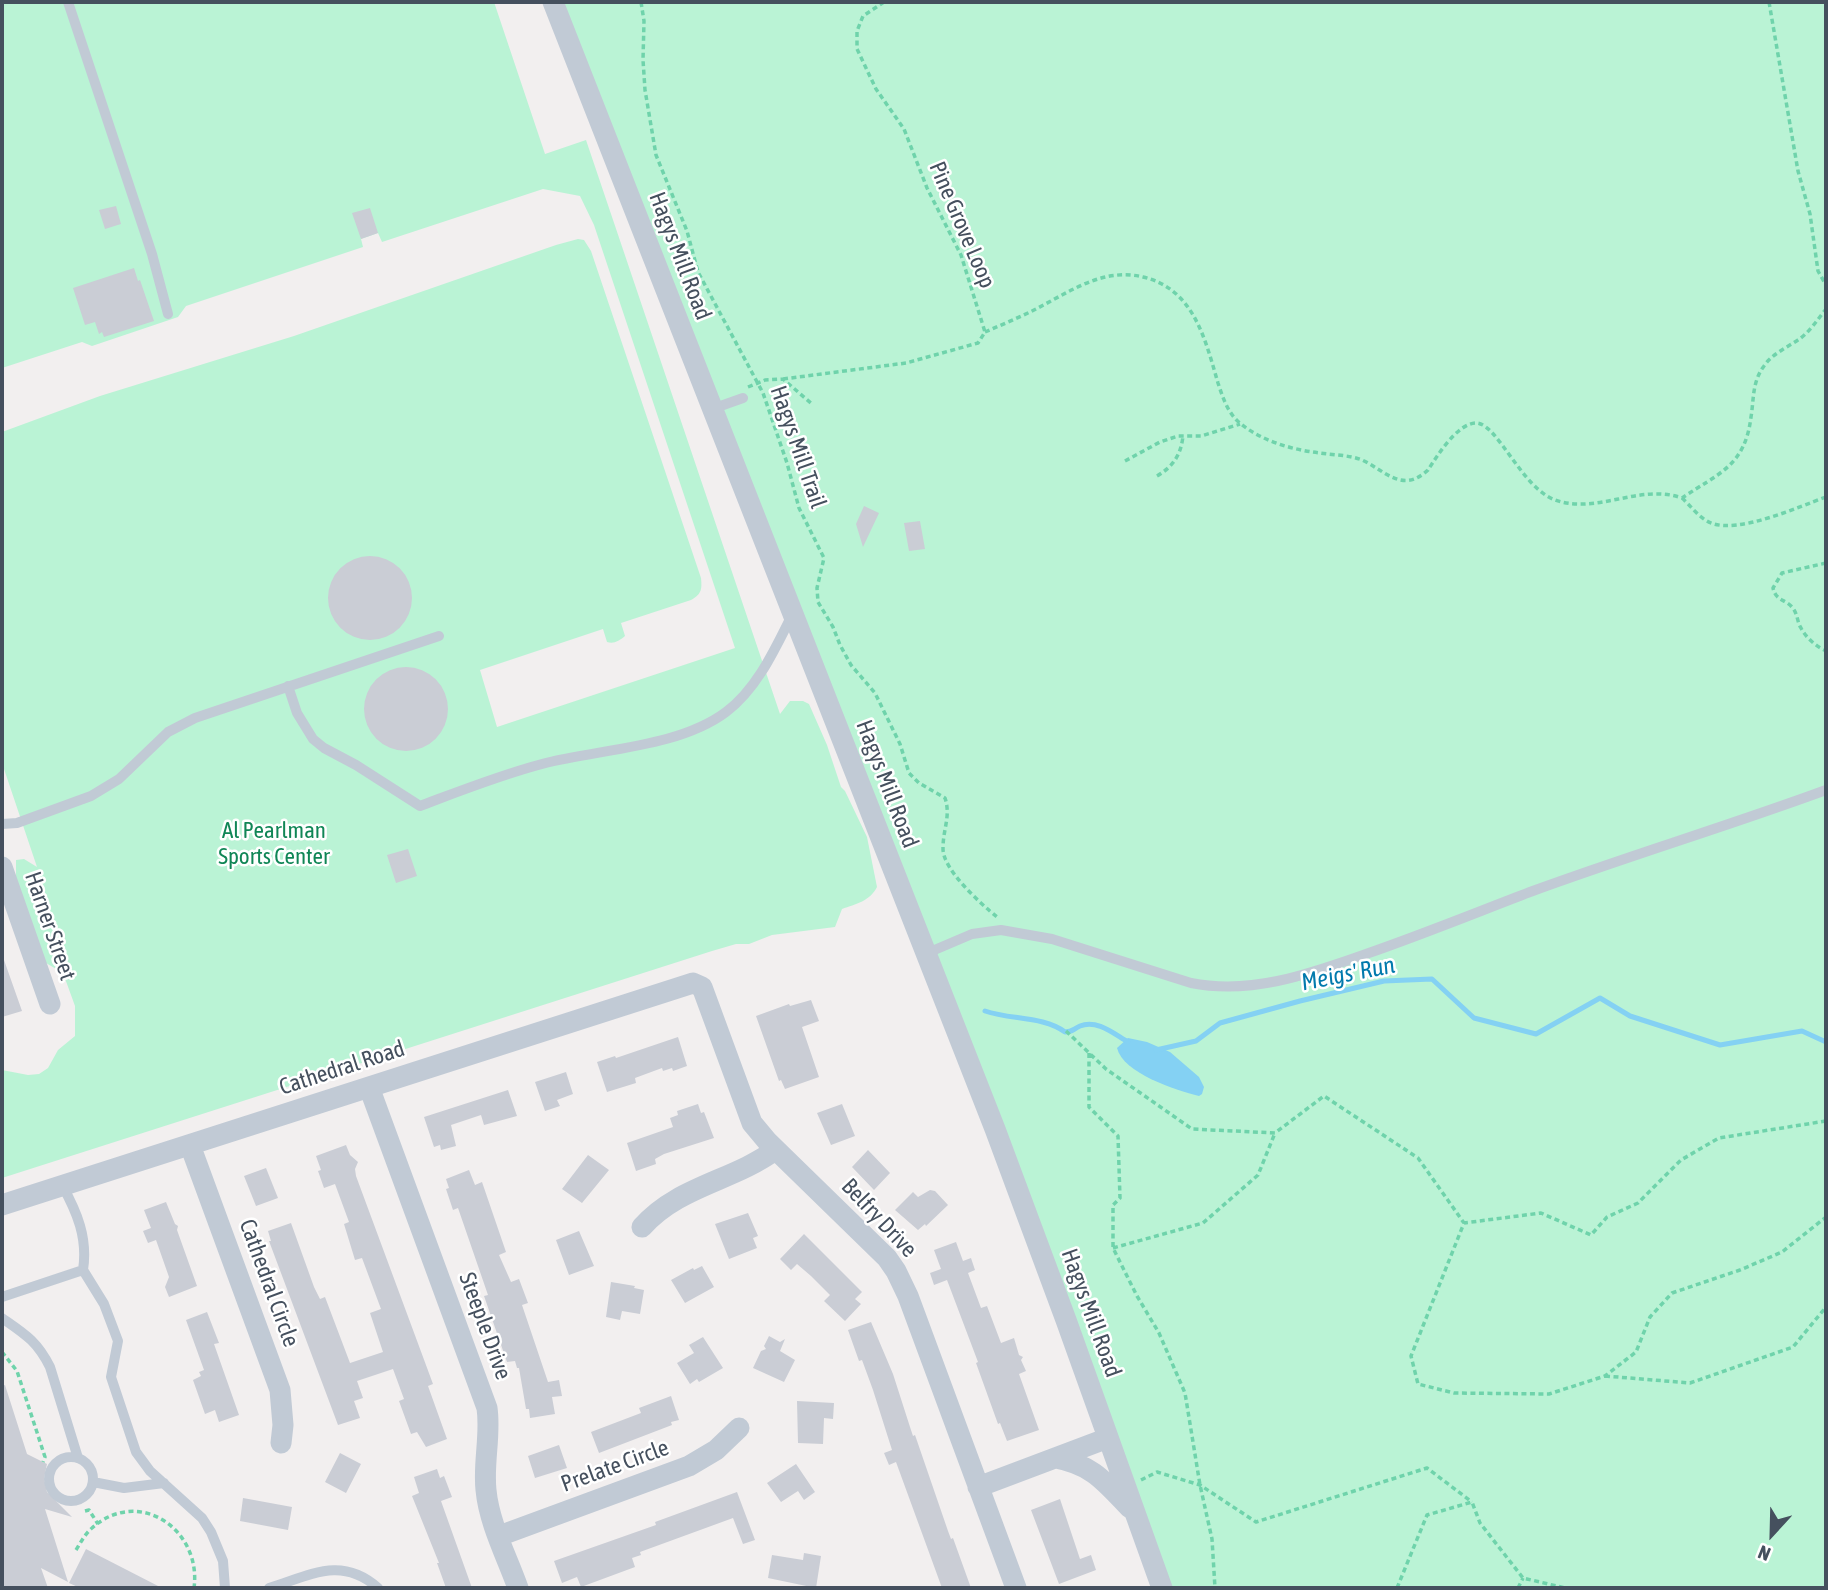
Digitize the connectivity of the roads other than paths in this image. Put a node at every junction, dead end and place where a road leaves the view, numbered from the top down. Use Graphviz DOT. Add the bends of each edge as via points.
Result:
graph roads {
  1 [pos="68,2"];
  2 [pos="553,2"];
  3 [pos="168,314"];
  4 [pos="742,394"];
  5 [pos="712,409"];
  6 [pos="792,615"];
  7 [pos="439,636"];
  8 [pos="288,686"];
  9 [pos="1826,790"];
  10 [pos="2,824"];
  11 [pos="2,867"];
  12 [pos="925,954"];
  13 [pos="698,984"];
  14 [pos="50,1004"];
  15 [pos="369,1087"];
  16 [pos="190,1144"];
  17 [pos="775,1150"];
  18 [pos="62,1185"];
  19 [pos="2,1205"];
  20 [pos="642,1227"];
  21 [pos="83,1269"];
  22 [pos="2,1297"];
  23 [pos="2,1318"];
  24 [pos="739,1428"];
  25 [pos="1108,1438"];
  26 [pos="281,1443"];
  27 [pos="78,1458"];
  28 [pos="1056,1458"];
  29 [pos="93,1482"];
  30 [pos="164,1483"];
  31 [pos="978,1488"];
  32 [pos="1134,1513"];
  33 [pos="499,1536"];
  34 [pos="225,1588"];
  35 [pos="269,1588"];
  36 [pos="378,1588"];
  37 [pos="518,1588"];
  38 [pos="1016,1588"];
  39 [pos="1162,1588"];
  1 -- 3 [label="lane"];
  2 -- 5 [label="street, Hagys Mill Road"];
  4 -- 5 [label="lane"];
  5 -- 6 [label="street, Hagys Mill Road"];
  6 -- 8 [label="lane" via="755,680 712,722 631,748 543,764 420,806 313,739 300,720"];
  6 -- 12 [label="street, Hagys Mill Road"];
  7 -- 8 [label="lane"];
  8 -- 10 [label="lane" via="181,724 154,743 119,779 91,796 17,823"];
  9 -- 12 [label="lane" via="1275,983 1224,988 1191,983 1015,931 972,934"];
  11 -- 14 [label="street, Harner Street"];
  12 -- 25 [label="street, Hagys Mill Road"];
  13 -- 15 [label="street, Cathedral Road"];
  13 -- 17 [label="street, Belfry Drive" via="748,1113"];
  15 -- 16 [label="street, Cathedral Road"];
  15 -- 33 [label="street, Steeple Drive" via="486,1408 486,1486"];
  16 -- 18 [label="street, Cathedral Road"];
  16 -- 26 [label="street, Cathedral Circle" via="280,1390"];
  17 -- 20 [label="street" via="750,1167 674,1199"];
  17 -- 31 [label="street, Belfry Drive" via="896,1271"];
  18 -- 19 [label="street, Cathedral Road"];
  18 -- 21 [label="lane" via="82,1232"];
  21 -- 22 [label="lane"];
  21 -- 30 [label="lane" via="104,1304 118,1341 111,1370 113,1385 136,1452"];
  23 -- 27 [label="lane" via="34,1340 51,1367"];
  24 -- 33 [label="street, Prelate Circle" via="690,1466"];
  25 -- 28 [label="street"];
  25 -- 32 [label="street, Hagys Mill Road"];
  27 -- 29 [label="lane" via="90,1468"];
  27 -- 29 [label="lane" via="63,1458 52,1468 52,1490 64,1499 79,1499"];
  28 -- 31 [label="street"];
  28 -- 32 [label="street" via="1092,1470"];
  29 -- 30 [label="lane" via="124,1488"];
  30 -- 34 [label="lane" via="211,1532 223,1561"];
  31 -- 38 [label="street, Belfry Drive"];
  32 -- 39 [label="street, Hagys Mill Road"];
  33 -- 37 [label="street, Steeple Drive"];
  35 -- 36 [label="lane" via="329,1569 343,1569"];
}
